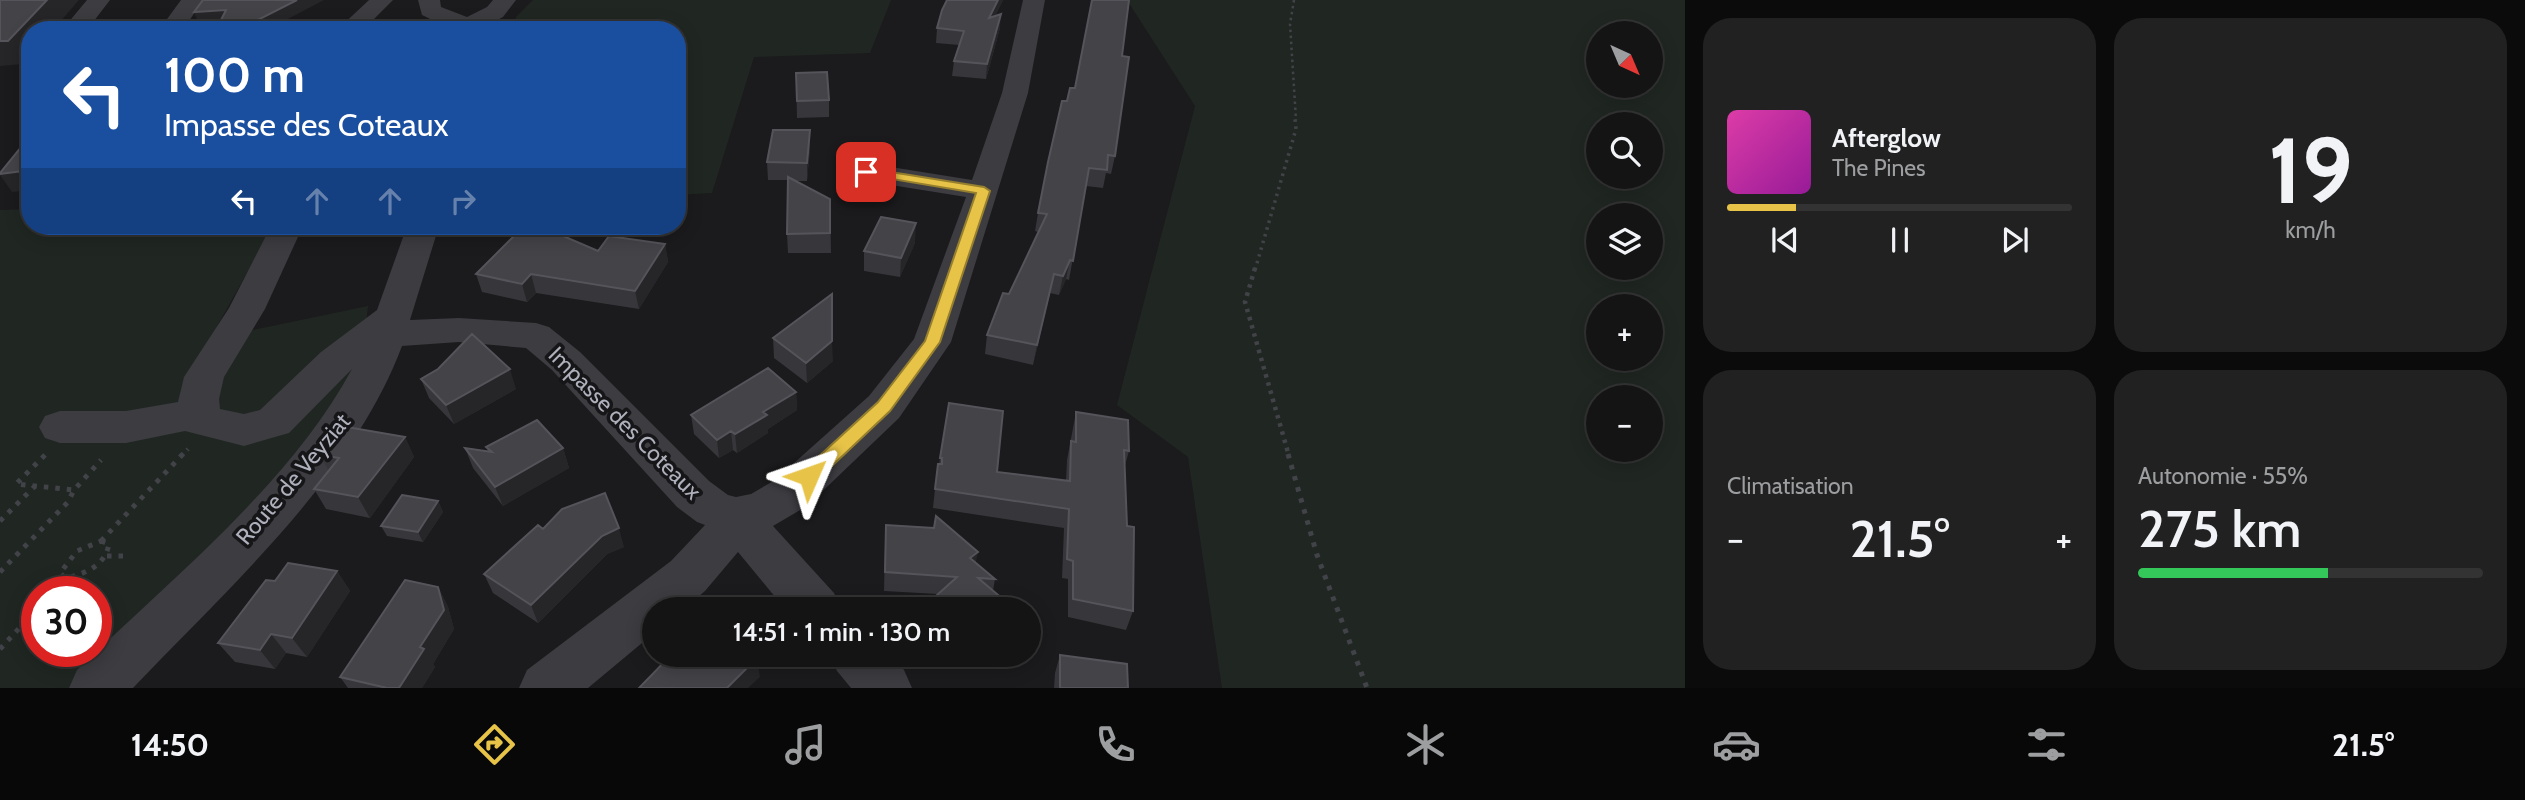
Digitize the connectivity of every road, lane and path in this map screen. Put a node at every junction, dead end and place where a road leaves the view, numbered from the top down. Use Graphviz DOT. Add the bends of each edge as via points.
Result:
graph roads {
  1 [pos="99,0"];
  2 [pos="192,0"];
  3 [pos="215,0"];
  4 [pos="382,0"];
  5 [pos="429,0"];
  6 [pos="505,0"];
  7 [pos="1034,0"];
  8 [pos="1294,0"];
  9 [pos="82,21"];
  10 [pos="178,21"];
  11 [pos="202,21"];
  12 [pos="359,21"];
  13 [pos="453,21"];
  14 [pos="482,21"];
  15 [pos="866,172"];
  16 [pos="984,191"];
  17 [pos="283,235"];
  18 [pos="420,235"];
  19 [pos="390,325"];
  20 [pos="192,431"];
  21 [pos="51,443"];
  22 [pos="98,465"];
  23 [pos="35,486"];
  24 [pos="74,490"];
  25 [pos="736,516"];
  26 [pos="0,521"];
  27 [pos="101,541"];
  28 [pos="107,556"];
  29 [pos="125,556"];
  30 [pos="0,572"];
  31 [pos="63,576"];
  32 [pos="78,576"];
  33 [pos="806,597"];
  34 [pos="21,626"];
  35 [pos="0,649"];
  36 [pos="867,667"];
  37 [pos="96,688"];
  38 [pos="546,688"];
  39 [pos="885,688"];
  40 [pos="1367,688"];
  1 -- 9 [label="street"];
  2 -- 10 [label="street"];
  3 -- 11 [label="street"];
  4 -- 12 [label="street"];
  5 -- 13 [label="street" via="430,10"];
  6 -- 14 [label="street"];
  7 -- 16 [label="street" via="1015,93"];
  8 -- 40 [label="path" via="1290,24 1296,129 1244,302 1317,555"];
  15 -- 16 [label="street"];
  16 -- 25 [label="street" via="932,342 884,407 791,493 761,511"];
  17 -- 20 [label="street" via="247,309 204,377"];
  18 -- 19 [label="street, Route de Veyziat"];
  19 -- 20 [label="street" via="335,362 274,422 244,430 201,421"];
  19 -- 25 [label="street, Impasse des Coteaux" via="536,337 565,361 693,494 713,509"];
  19 -- 37 [label="street, Route de Veyziat" via="370,377 307,469 246,538"];
  20 -- 21 [label="street" via="126,427"];
  20 -- 27 [label="path"];
  21 -- 23 [label="path" via="16,484"];
  22 -- 24 [label="path"];
  23 -- 24 [label="path"];
  23 -- 26 [label="path"];
  24 -- 30 [label="path" via="68,502"];
  25 -- 33 [label="street, Impasse des Coteaux"];
  25 -- 38 [label="street" via="688,576"];
  27 -- 28 [label="path" via="109,544"];
  27 -- 31 [label="path" via="79,548 60,573"];
  28 -- 29 [label="path"];
  28 -- 32 [label="path"];
  34 -- 35 [label="path"];
  36 -- 39 [label="street"];
}
